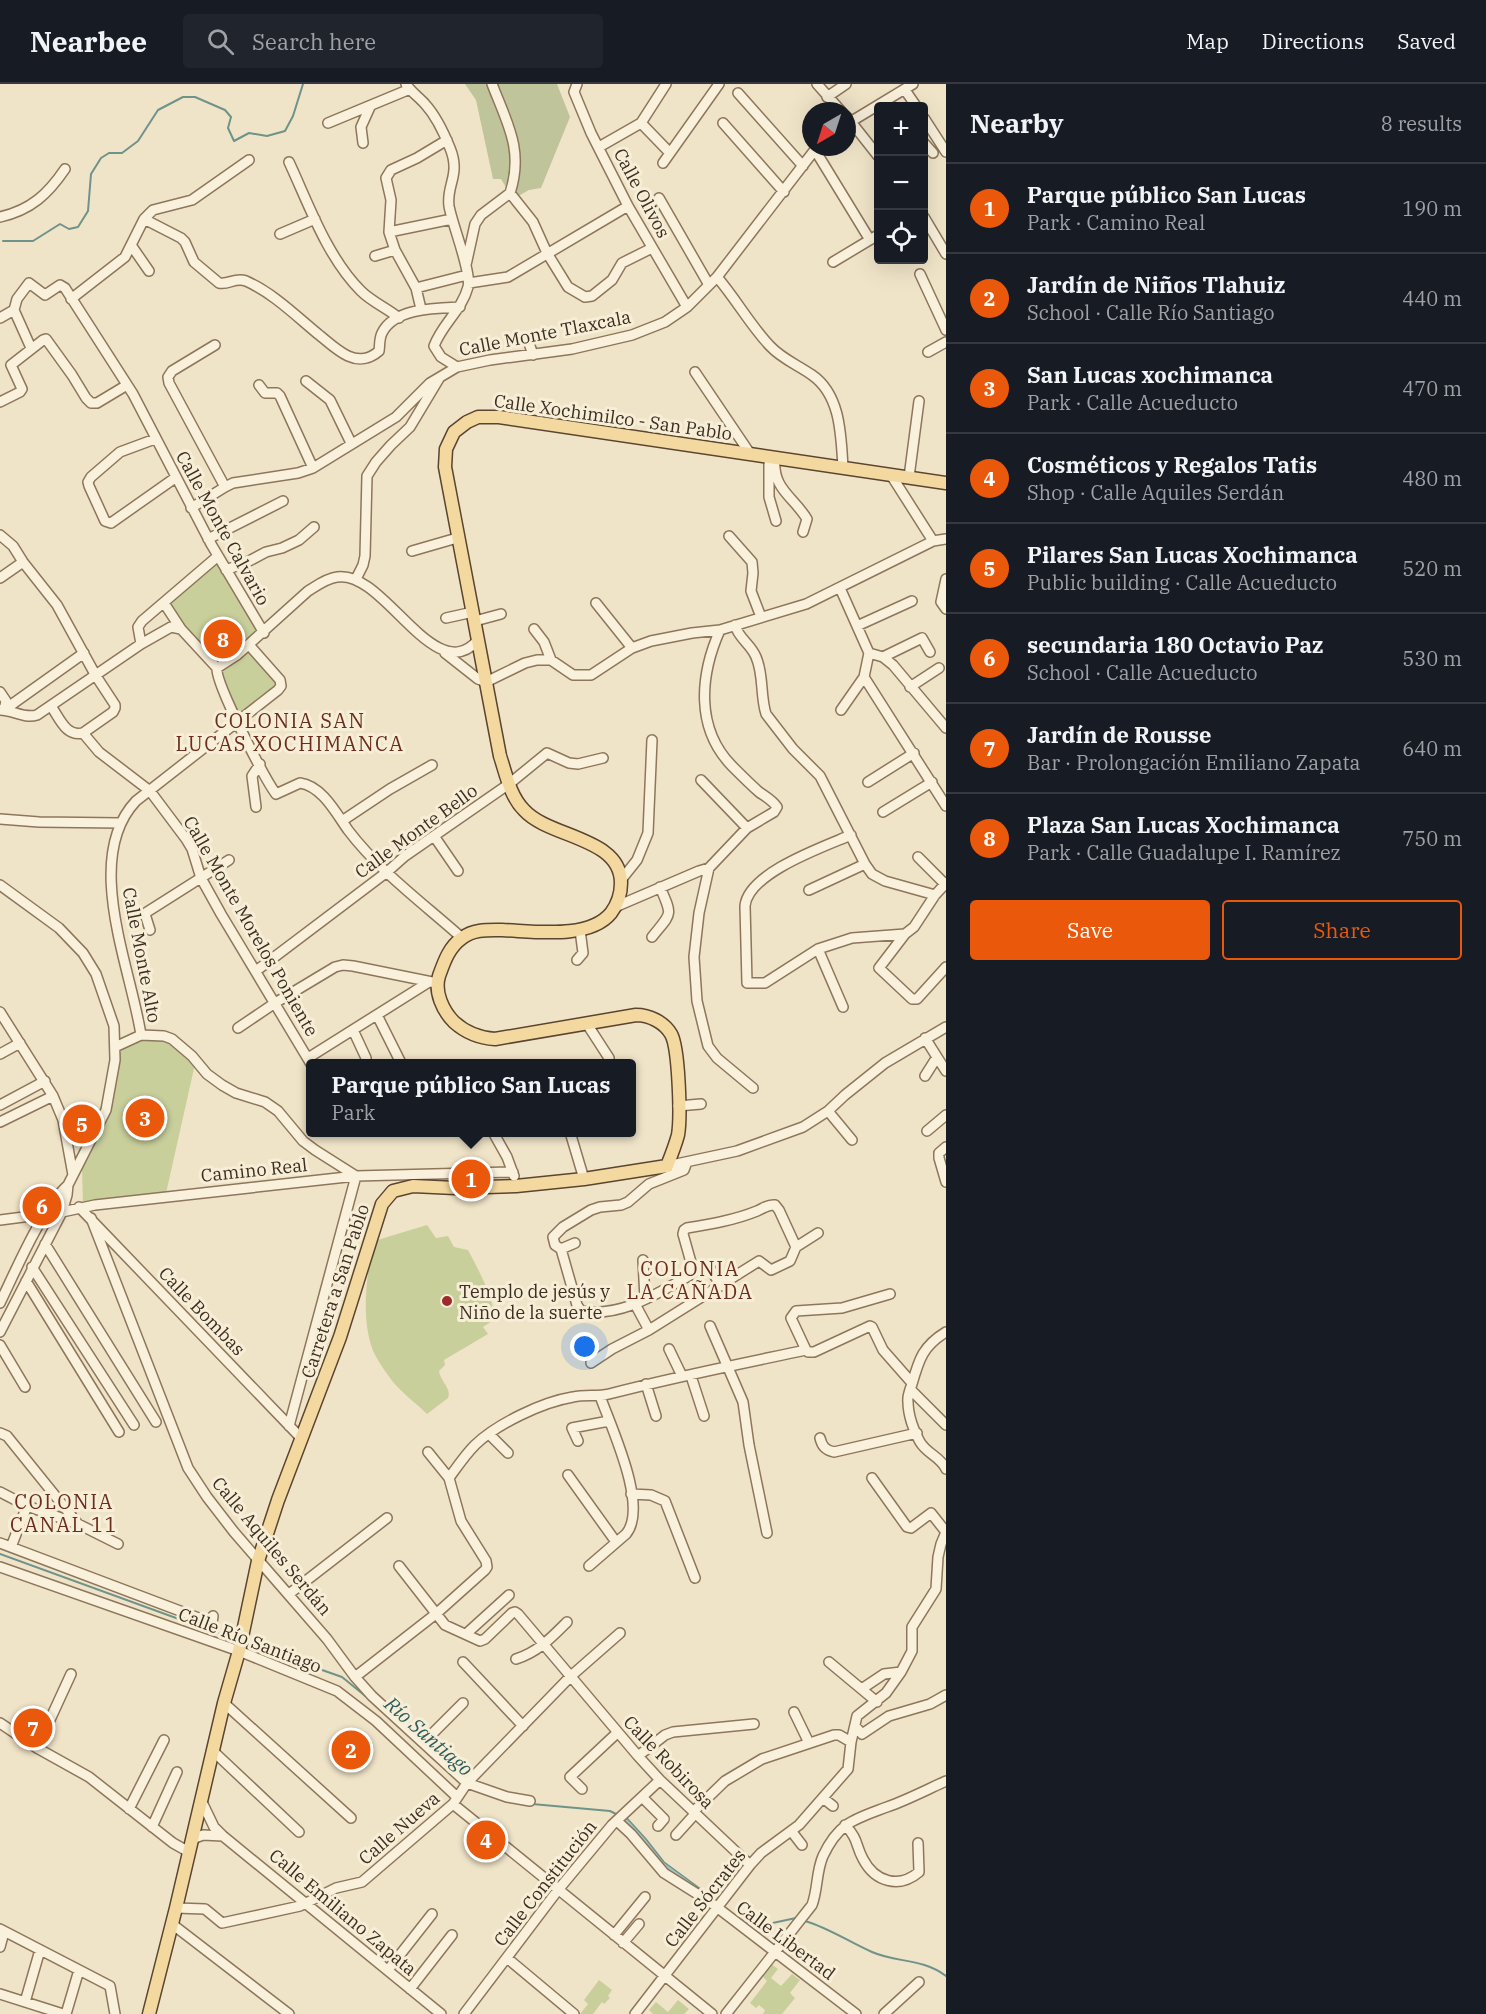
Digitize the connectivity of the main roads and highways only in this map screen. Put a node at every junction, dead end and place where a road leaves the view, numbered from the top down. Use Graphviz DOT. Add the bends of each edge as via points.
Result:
graph roads {
  1 [pos="946,483"];
  2 [pos="667,1166"];
  3 [pos="151,2013"];
  1 -- 2 [label="main road, Calle Xochimilco - San Pablo" via="499,417 478,417 467,422 454,432 446,449 445,467 458,538 500,756 509,784 523,810 532,817 595,845 606,854 615,864 621,890 615,907 602,921 580,930 481,930 462,938 451,948 433,982 450,1017 483,1038 645,1015 655,1019 671,1034 675,1047 678,1133"];
  2 -- 3 [label="main road, Carretera a San Pablo" via="516,1186 413,1186 393,1191 382,1204 323,1386 258,1561"];
}
